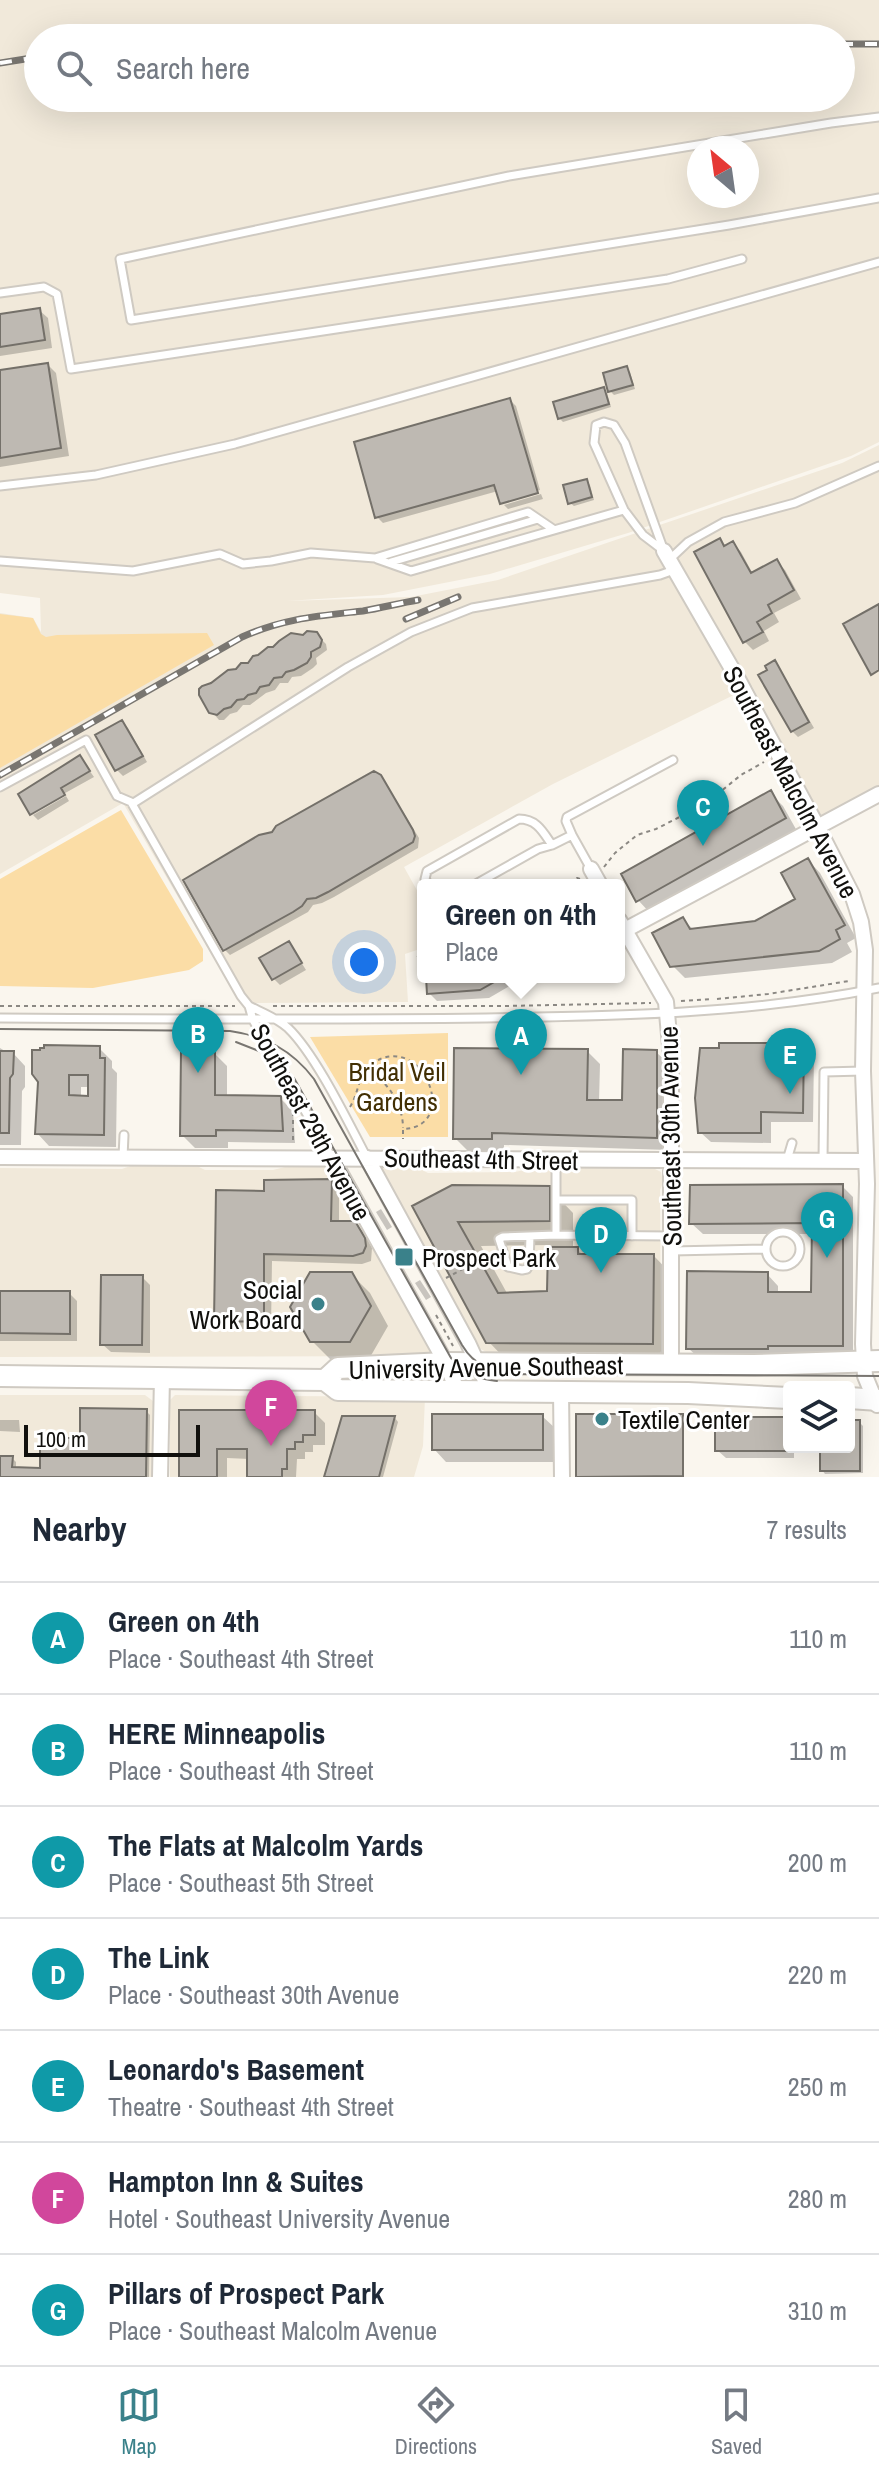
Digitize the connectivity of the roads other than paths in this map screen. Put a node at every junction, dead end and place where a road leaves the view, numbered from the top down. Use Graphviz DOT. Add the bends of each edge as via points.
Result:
graph roads {
  1 [pos="879,117"];
  2 [pos="879,198"];
  3 [pos="742,259"];
  4 [pos="879,262"];
  5 [pos="0,293"];
  6 [pos="879,466"];
  7 [pos="0,486"];
  8 [pos="624,510"];
  9 [pos="538,519"];
  10 [pos="553,529"];
  11 [pos="375,558"];
  12 [pos="670,560"];
  13 [pos="0,561"];
  14 [pos="389,563"];
  15 [pos="673,760"];
  16 [pos="0,787"];
  17 [pos="879,794"];
  18 [pos="132,804"];
  19 [pos="817,826"];
  20 [pos="572,835"];
  21 [pos="552,845"];
  22 [pos="595,876"];
  23 [pos="425,879"];
  24 [pos="485,879"];
  25 [pos="625,923"];
  26 [pos="625,930"];
  27 [pos="872,990"];
  28 [pos="249,1006"];
  29 [pos="668,1014"];
  30 [pos="0,1018"];
  31 [pos="274,1019"];
  32 [pos="253,1020"];
  33 [pos="863,1071"];
  34 [pos="124,1135"];
  35 [pos="792,1143"];
  36 [pos="0,1157"];
  37 [pos="123,1157"];
  38 [pos="332,1158"];
  39 [pos="367,1158"];
  40 [pos="556,1160"];
  41 [pos="671,1160"];
  42 [pos="823,1161"];
  43 [pos="872,1161"];
  44 [pos="786,1162"];
  45 [pos="556,1200"];
  46 [pos="556,1235"];
  47 [pos="530,1236"];
  48 [pos="632,1236"];
  49 [pos="672,1244"];
  50 [pos="766,1249"];
  51 [pos="450,1355"];
  52 [pos="871,1361"];
  53 [pos="477,1362"];
  54 [pos="671,1365"];
  55 [pos="0,1376"];
  56 [pos="162,1377"];
  57 [pos="325,1380"];
  58 [pos="457,1390"];
  59 [pos="490,1391"];
  60 [pos="561,1391"];
  61 [pos="783,1398"];
  62 [pos="855,1399"];
  63 [pos="878,1403"];
  64 [pos="160,1477"];
  65 [pos="562,1477"];
  1 -- 2 [label="lane" via="509,176 120,259 131,320"];
  3 -- 5 [label="lane" via="668,279 71,369 57,294 44,287"];
  4 -- 7 [label="lane" via="222,447 85,477"];
  6 -- 12 [label="lane" via="795,503 724,522 688,542"];
  8 -- 10 [label="lane"];
  8 -- 12 [label="lane"];
  8 -- 12 [label="lane" via="594,443 596,425 604,422 614,425 625,443"];
  9 -- 10 [label="lane"];
  9 -- 11 [label="lane" via="528,512"];
  9 -- 14 [label="lane"];
  10 -- 14 [label="lane" via="411,571"];
  11 -- 13 [label="lane" via="311,553 243,564 220,554 133,571"];
  11 -- 14 [label="lane"];
  12 -- 18 [label="lane" via="660,575 472,608 411,632"];
  12 -- 19 [label="street, Southeast Malcolm Avenue"];
  15 -- 20 [label="lane" via="567,817"];
  16 -- 18 [label="lane" via="86,740 117,796"];
  17 -- 19 [label="street"];
  18 -- 28 [label="lane"];
  19 -- 25 [label="street"];
  19 -- 27 [label="street, Southeast Malcolm Avenue" via="852,894"];
  20 -- 21 [label="lane"];
  20 -- 22 [label="lane"];
  21 -- 23 [label="lane" via="530,819 519,819 427,871"];
  21 -- 24 [label="lane"];
  26 -- 29 [label="street, Southeast 30th Avenue"];
  27 -- 29 [label="lane"];
  27 -- 33 [label="street, Southeast Malcolm Avenue"];
  28 -- 31 [label="lane, Southeast 29th Avenue"];
  28 -- 32 [label="lane, Southeast 29th Avenue"];
  29 -- 31 [label="lane"];
  29 -- 41 [label="street, Southeast 30th Avenue"];
  30 -- 32 [label="lane"];
  31 -- 32 [label="lane"];
  31 -- 39 [label="lane, Southeast 29th Avenue" via="287,1027 317,1067"];
  32 -- 38 [label="lane, Southeast 29th Avenue"];
  33 -- 42 [label="lane" via="824,1072"];
  33 -- 43 [label="street, Southeast Malcolm Avenue"];
  34 -- 37 [label="lane"];
  35 -- 44 [label="lane"];
  36 -- 37 [label="street, Southeast 4th Street"];
  37 -- 38 [label="street, Southeast 4th Street"];
  38 -- 39 [label="street, Southeast 4th Street"];
  38 -- 51 [label="street, Southeast 29th Avenue"];
  39 -- 40 [label="street, Southeast 4th Street"];
  39 -- 53 [label="street, Southeast 29th Avenue"];
  40 -- 41 [label="street, Southeast 4th Street"];
  40 -- 45 [label="lane"];
  41 -- 44 [label="street, Southeast 4th Street"];
  41 -- 49 [label="street, Southeast 30th Avenue"];
  42 -- 43 [label="street, Southeast 4th Street"];
  42 -- 44 [label="street, Southeast 4th Street"];
  43 -- 52 [label="street, Southeast Malcolm Avenue" via="867,1184"];
  45 -- 46 [label="lane"];
  45 -- 48 [label="lane" via="632,1200"];
  46 -- 47 [label="lane"];
  46 -- 48 [label="lane"];
  47 -- 47 [label="lane" via="499,1239 508,1267 527,1269"];
  48 -- 49 [label="lane"];
  49 -- 50 [label="lane"];
  49 -- 54 [label="street, Southeast 30th Avenue"];
  50 -- 50 [label="lane" via="770,1259 784,1266 798,1259 801,1248 792,1233 780,1231"];
  51 -- 53 [label="main road, University Avenue Southeast"];
  51 -- 57 [label="main road, University Avenue Southeast" via="338,1368"];
  51 -- 58 [label="street, Southeast 29th Avenue"];
  52 -- 54 [label="main road, University Avenue Southeast"];
  52 -- 63 [label="street, Southeast Malcolm Avenue" via="865,1376"];
  53 -- 54 [label="main road, University Avenue Southeast"];
  53 -- 59 [label="street, Southeast 29th Avenue"];
  55 -- 56 [label="main road"];
  56 -- 57 [label="main road"];
  56 -- 64 [label="street"];
  57 -- 58 [label="main road, University Avenue Southeast" via="338,1390"];
  58 -- 59 [label="main road, University Avenue Southeast"];
  59 -- 60 [label="main road, University Avenue Southeast"];
  60 -- 61 [label="main road, University Avenue Southeast"];
  60 -- 65 [label="street"];
  62 -- 63 [label="main road"];
}
